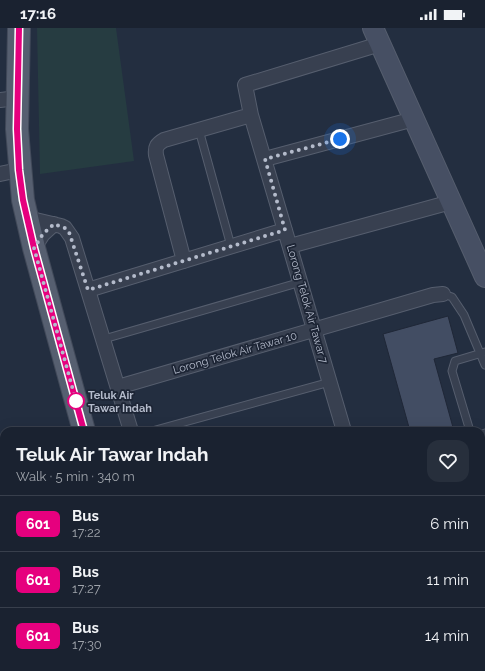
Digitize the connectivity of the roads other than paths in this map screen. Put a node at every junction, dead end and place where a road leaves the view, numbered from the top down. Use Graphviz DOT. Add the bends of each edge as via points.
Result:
graph roads {
  1 [pos="19,28"];
  2 [pos="376,36"];
  3 [pos="9,99"];
  4 [pos="251,115"];
  5 [pos="414,119"];
  6 [pos="199,130"];
  7 [pos="265,159"];
  8 [pos="10,172"];
  9 [pos="451,202"];
  10 [pos="27,218"];
  11 [pos="54,224"];
  12 [pos="285,230"];
  13 [pos="231,246"];
  14 [pos="290,246"];
  15 [pos="34,248"];
  16 [pos="184,261"];
  17 [pos="483,265"];
  18 [pos="301,282"];
  19 [pos="88,290"];
  20 [pos="443,294"];
  21 [pos="314,330"];
  22 [pos="104,339"];
  23 [pos="483,353"];
  24 [pos="485,365"];
  25 [pos="330,382"];
  26 [pos="118,387"];
  27 [pos="83,427"];
  28 [pos="130,427"];
  29 [pos="167,427"];
  30 [pos="343,427"];
  31 [pos="469,427"];
  1 -- 3 [label="main road"];
  2 -- 4 [label="street, Lorong Telok Air Tawar 7" via="245,85"];
  2 -- 5 [label="main road"];
  3 -- 8 [label="main road" via="17,129"];
  4 -- 6 [label="street"];
  4 -- 7 [label="street, Lorong Telok Air Tawar 7"];
  5 -- 7 [label="street"];
  5 -- 9 [label="main road"];
  6 -- 13 [label="lane"];
  6 -- 16 [label="street" via="164,140 155,148"];
  7 -- 12 [label="street, Lorong Telok Air Tawar 7"];
  8 -- 10 [label="main road"];
  9 -- 14 [label="street"];
  9 -- 17 [label="main road"];
  10 -- 11 [label="street"];
  10 -- 15 [label="main road"];
  11 -- 15 [label="street" via="43,234"];
  11 -- 19 [label="street" via="65,228 72,238"];
  12 -- 13 [label="street"];
  12 -- 14 [label="street, Lorong Telok Air Tawar 7"];
  13 -- 16 [label="street"];
  14 -- 18 [label="street, Lorong Telok Air Tawar 7"];
  15 -- 27 [label="main road"];
  16 -- 19 [label="street"];
  18 -- 21 [label="street, Lorong Telok Air Tawar 7"];
  18 -- 22 [label="lane"];
  19 -- 22 [label="street"];
  20 -- 21 [label="street, Lorong Telok Air Tawar 10"];
  20 -- 23 [label="lane" via="452,297"];
  21 -- 25 [label="street, Lorong Telok Air Tawar 7"];
  21 -- 26 [label="street, Lorong Telok Air Tawar 10"];
  22 -- 26 [label="street"];
  23 -- 24 [label="lane"];
  23 -- 31 [label="lane" via="455,361 453,364 452,371"];
  25 -- 29 [label="lane"];
  25 -- 30 [label="street, Lorong Telok Air Tawar 7"];
  26 -- 28 [label="street"];
}
